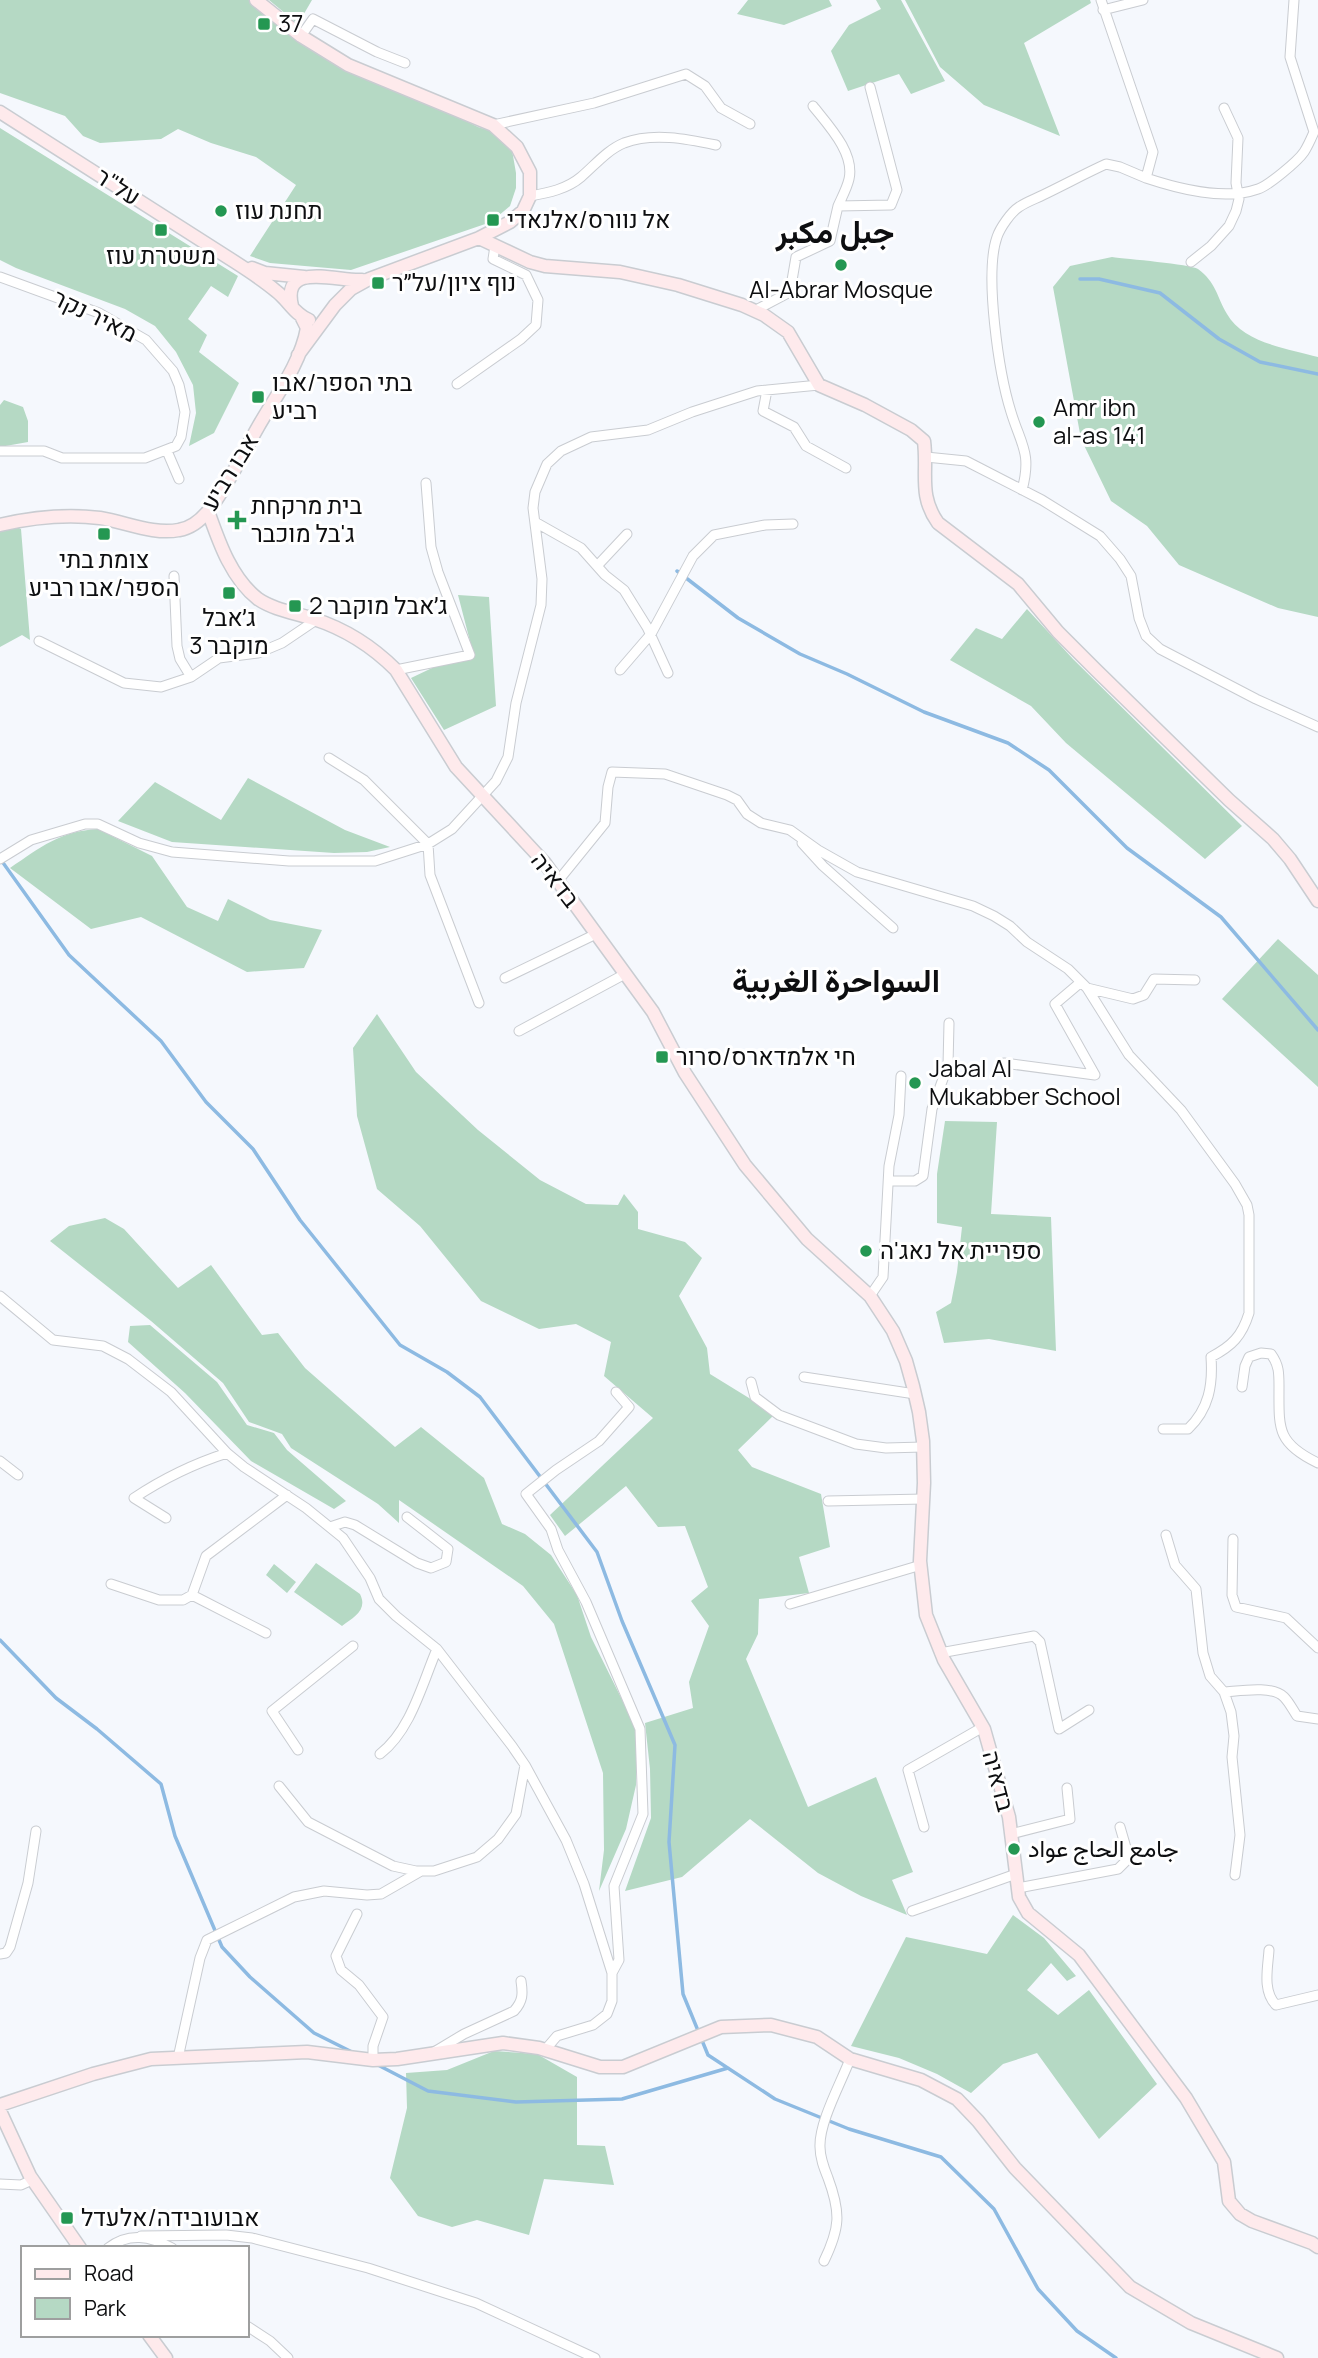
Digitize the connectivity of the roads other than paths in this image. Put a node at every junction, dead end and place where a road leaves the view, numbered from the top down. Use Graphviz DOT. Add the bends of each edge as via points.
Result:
graph roads {
  1 [pos="256,0"];
  2 [pos="1143,0"];
  3 [pos="1294,0"];
  4 [pos="1102,5"];
  5 [pos="302,36"];
  6 [pos="405,63"];
  7 [pos="870,87"];
  8 [pos="813,106"];
  9 [pos="1224,107"];
  10 [pos="0,112"];
  11 [pos="750,124"];
  12 [pos="494,125"];
  13 [pos="1316,133"];
  14 [pos="716,145"];
  15 [pos="1146,178"];
  16 [pos="1238,192"];
  17 [pos="530,196"];
  18 [pos="838,205"];
  19 [pos="479,238"];
  20 [pos="495,246"];
  21 [pos="235,262"];
  22 [pos="1191,262"];
  23 [pos="0,277"];
  24 [pos="304,277"];
  25 [pos="325,278"];
  26 [pos="369,279"];
  27 [pos="292,306"];
  28 [pos="331,310"];
  29 [pos="754,311"];
  30 [pos="302,318"];
  31 [pos="298,355"];
  32 [pos="457,384"];
  33 [pos="819,385"];
  34 [pos="767,390"];
  35 [pos="0,451"];
  36 [pos="167,451"];
  37 [pos="926,457"];
  38 [pos="846,468"];
  39 [pos="179,479"];
  40 [pos="426,483"];
  41 [pos="1022,489"];
  42 [pos="208,511"];
  43 [pos="535,522"];
  44 [pos="793,524"];
  45 [pos="0,525"];
  46 [pos="627,534"];
  47 [pos="597,566"];
  48 [pos="174,576"];
  49 [pos="316,620"];
  50 [pos="651,635"];
  51 [pos="39,641"];
  52 [pos="396,670"];
  53 [pos="620,670"];
  54 [pos="668,673"];
  55 [pos="191,677"];
  56 [pos="1318,727"];
  57 [pos="329,758"];
  58 [pos="482,796"];
  59 [pos="790,830"];
  60 [pos="428,844"];
  61 [pos="0,859"];
  62 [pos="558,881"];
  63 [pos="1318,901"];
  64 [pos="893,928"];
  65 [pos="596,934"];
  66 [pos="625,974"];
  67 [pos="505,978"];
  68 [pos="1195,980"];
  69 [pos="1084,985"];
  70 [pos="479,1003"];
  71 [pos="949,1023"];
  72 [pos="519,1031"];
  73 [pos="1004,1063"];
  74 [pos="901,1076"];
  75 [pos="889,1181"];
  76 [pos="0,1296"];
  77 [pos="870,1296"];
  78 [pos="804,1377"];
  79 [pos="751,1382"];
  80 [pos="1242,1387"];
  81 [pos="616,1392"];
  82 [pos="915,1394"];
  83 [pos="1163,1429"];
  84 [pos="923,1447"];
  85 [pos="227,1453"];
  86 [pos="0,1461"];
  87 [pos="1318,1463"];
  88 [pos="18,1475"];
  89 [pos="287,1495"];
  90 [pos="923,1499"];
  91 [pos="828,1500"];
  92 [pos="407,1517"];
  93 [pos="166,1518"];
  94 [pos="330,1527"];
  95 [pos="1166,1535"];
  96 [pos="1233,1539"];
  97 [pos="921,1565"];
  98 [pos="111,1584"];
  99 [pos="192,1595"];
  100 [pos="790,1604"];
  101 [pos="266,1633"];
  102 [pos="353,1646"];
  103 [pos="1318,1648"];
  104 [pos="438,1649"];
  105 [pos="940,1653"];
  106 [pos="1224,1692"];
  107 [pos="1089,1710"];
  108 [pos="1318,1719"];
  109 [pos="983,1727"];
  110 [pos="298,1749"];
  111 [pos="380,1754"];
  112 [pos="525,1765"];
  113 [pos="279,1786"];
  114 [pos="1067,1788"];
  115 [pos="925,1827"];
  116 [pos="1120,1828"];
  117 [pos="36,1831"];
  118 [pos="1011,1833"];
  119 [pos="421,1871"];
  120 [pos="1016,1874"];
  121 [pos="1235,1875"];
  122 [pos="1018,1888"];
  123 [pos="912,1911"];
  124 [pos="357,1914"];
  125 [pos="1269,1950"];
  126 [pos="0,1954"];
  127 [pos="612,1973"];
  128 [pos="521,1981"];
  129 [pos="1318,1995"];
  130 [pos="545,2050"];
  131 [pos="430,2054"];
  132 [pos="178,2058"];
  133 [pos="850,2059"];
  134 [pos="373,2060"];
  135 [pos="0,2105"];
  136 [pos="0,2111"];
  137 [pos="32,2180"];
  138 [pos="0,2184"];
  139 [pos="141,2236"];
  140 [pos="79,2246"];
  141 [pos="112,2246"];
  142 [pos="167,2246"];
  143 [pos="1318,2247"];
  144 [pos="824,2261"];
  145 [pos="248,2327"];
  146 [pos="150,2337"];
  147 [pos="166,2358"];
  148 [pos="288,2358"];
  149 [pos="595,2358"];
  150 [pos="1277,2358"];
  1 -- 5 [label="street"];
  2 -- 4 [label="street"];
  3 -- 13 [label="street" via="1290,57"];
  4 -- 15 [label="street" via="1153,152"];
  5 -- 6 [label="street" via="313,19"];
  5 -- 12 [label="street" via="348,65"];
  7 -- 18 [label="street" via="897,190 891,205"];
  8 -- 18 [label="street" via="848,158 850,178"];
  9 -- 16 [label="street" via="1237,138"];
  10 -- 21 [label="street, על\"ר"];
  11 -- 12 [label="street" via="721,108 705,86 686,74 594,103"];
  12 -- 17 [label="street" via="526,160"];
  13 -- 16 [label="street" via="1303,153 1259,189"];
  14 -- 17 [label="street" via="683,138 624,144 579,180"];
  15 -- 16 [label="street" via="1170,186"];
  15 -- 41 [label="street" via="1106,164 1017,207 997,235 991,271 993,304 1011,413 1027,458"];
  16 -- 22 [label="street" via="1229,226"];
  17 -- 19 [label="street" via="523,211 510,222"];
  18 -- 29 [label="street" via="830,242 796,257 790,292"];
  19 -- 20 [label="street"];
  19 -- 26 [label="street"];
  20 -- 29 [label="street" via="545,266 620,272 678,285"];
  20 -- 32 [label="street" via="493,259 526,275 538,300 536,325"];
  21 -- 24 [label="street, על\"ר"];
  21 -- 27 [label="street, על\"ר"];
  23 -- 36 [label="street, מאיר נקר" via="99,313 155,350 173,371 185,412 181,437"];
  24 -- 25 [label="street"];
  24 -- 27 [label="street" via="291,292"];
  25 -- 26 [label="street"];
  25 -- 28 [label="street" via="336,293"];
  26 -- 28 [label="street, אבו רביע" via="351,289"];
  27 -- 30 [label="street"];
  28 -- 30 [label="street" via="315,320"];
  28 -- 31 [label="street, אבו רביע"];
  29 -- 33 [label="street" via="788,332"];
  30 -- 31 [label="street, אבו רביע" via="307,328"];
  31 -- 42 [label="street, אבו רביע"];
  33 -- 34 [label="street"];
  33 -- 37 [label="street" via="911,430 924,442"];
  34 -- 38 [label="street" via="763,411 794,428 806,446"];
  34 -- 43 [label="street" via="648,430 574,443 547,464 535,492"];
  35 -- 36 [label="street" via="44,451 62,458 145,458"];
  36 -- 39 [label="street"];
  37 -- 41 [label="street" via="966,461"];
  37 -- 63 [label="street" via="924,496 938,523 1018,584 1113,688 1273,839"];
  40 -- 52 [label="street" via="435,560 470,656"];
  41 -- 56 [label="street" via="1100,536 1121,559 1131,576 1146,636 1160,649"];
  42 -- 45 [label="street, אבו רביע" via="188,528 169,531 100,518 55,516"];
  42 -- 49 [label="street, בדאיה" via="221,547 256,597 267,605"];
  43 -- 47 [label="street" via="581,548"];
  43 -- 58 [label="street" via="541,605 516,703 508,757"];
  44 -- 50 [label="street" via="714,535 693,556"];
  46 -- 47 [label="street"];
  47 -- 50 [label="street" via="624,590"];
  48 -- 55 [label="street" via="177,646"];
  49 -- 52 [label="street, בדאיה" via="362,642"];
  49 -- 55 [label="street" via="282,643 246,656 219,658"];
  50 -- 53 [label="street"];
  50 -- 54 [label="street"];
  51 -- 55 [label="street" via="124,683 162,687"];
  52 -- 58 [label="street, בדאיה" via="456,767"];
  57 -- 60 [label="street" via="364,780"];
  58 -- 60 [label="street" via="452,829"];
  58 -- 62 [label="street, בדאיה"];
  59 -- 62 [label="street" via="761,823 737,800 681,779 612,772 605,823"];
  59 -- 64 [label="street"];
  59 -- 69 [label="street" via="857,872 974,906 993,916"];
  60 -- 61 [label="street" via="374,861 289,861 173,852 138,843 98,824 85,824 39,836"];
  60 -- 70 [label="street" via="430,875"];
  62 -- 65 [label="street, בדאיה"];
  65 -- 66 [label="street, בדאיה"];
  65 -- 67 [label="street"];
  66 -- 72 [label="street"];
  66 -- 77 [label="street, בדאיה" via="745,1165 807,1239"];
  68 -- 69 [label="street" via="1154,979 1144,995 1133,999"];
  69 -- 73 [label="street" via="1055,1004 1095,1075"];
  69 -- 83 [label="street" via="1129,1055 1181,1110 1247,1205 1248,1313 1244,1329 1228,1348 1211,1357 1207,1403 1199,1418 1188,1429"];
  71 -- 75 [label="street" via="948,1065 932,1109 923,1176 915,1181"];
  74 -- 75 [label="street"];
  75 -- 77 [label="street" via="883,1277"];
  76 -- 85 [label="street" via="53,1340 103,1346 128,1359 171,1392"];
  77 -- 82 [label="street, בדאיה" via="893,1331"];
  78 -- 82 [label="street"];
  79 -- 84 [label="street" via="755,1397 779,1415 856,1444"];
  80 -- 87 [label="street" via="1249,1357 1271,1354 1278,1363 1284,1438 1294,1450"];
  81 -- 127 [label="street" via="629,1407 598,1441 526,1494 551,1529 640,1729 643,1814 614,1886 619,1960"];
  82 -- 84 [label="street, בדאיה"];
  84 -- 90 [label="street, בדאיה"];
  85 -- 89 [label="street"];
  85 -- 93 [label="street" via="197,1463 134,1498"];
  86 -- 88 [label="street"];
  89 -- 94 [label="street"];
  89 -- 99 [label="street" via="206,1556"];
  90 -- 91 [label="street"];
  90 -- 97 [label="street, בדאיה"];
  92 -- 94 [label="street" via="448,1549 446,1562 431,1568 355,1525 345,1522"];
  94 -- 104 [label="street" via="358,1558 379,1599"];
  95 -- 106 [label="street" via="1175,1565 1196,1589 1203,1653 1210,1676"];
  96 -- 103 [label="street" via="1236,1607 1286,1618"];
  97 -- 100 [label="street"];
  97 -- 105 [label="street, בדאיה" via="926,1615"];
  98 -- 99 [label="street" via="159,1600 183,1600"];
  99 -- 101 [label="street"];
  102 -- 110 [label="street" via="272,1711"];
  104 -- 111 [label="street" via="406,1723 394,1744"];
  104 -- 112 [label="street"];
  105 -- 107 [label="street" via="1034,1636 1040,1642 1059,1729"];
  105 -- 109 [label="street, בדאיה"];
  106 -- 108 [label="street" via="1275,1692 1284,1696 1297,1716"];
  106 -- 121 [label="street" via="1234,1736 1233,1779 1239,1815"];
  109 -- 115 [label="street" via="908,1770"];
  109 -- 118 [label="street, בדאיה"];
  112 -- 119 [label="street" via="516,1814 498,1839 477,1857"];
  112 -- 127 [label="street" via="580,1873"];
  113 -- 119 [label="street" via="308,1822 393,1866"];
  114 -- 118 [label="street" via="1070,1819"];
  116 -- 122 [label="street" via="1129,1858 1118,1869"];
  117 -- 126 [label="street" via="28,1883 10,1947"];
  118 -- 120 [label="street, בדאיה"];
  119 -- 132 [label="street" via="381,1894 324,1891 294,1897 207,1940"];
  120 -- 122 [label="street, בדאיה"];
  120 -- 123 [label="street"];
  122 -- 143 [label="street, בדאיה" via="1028,1913 1079,1955 1186,2098 1224,2162 1229,2201 1252,2221"];
  124 -- 134 [label="street" via="336,1956 341,1970 383,2017"];
  125 -- 129 [label="street" via="1267,1990 1276,2005"];
  127 -- 130 [label="street" via="607,2014 593,2025 557,2036"];
  128 -- 131 [label="street" via="523,1994 514,2011"];
  130 -- 131 [label="street" via="503,2043"];
  130 -- 133 [label="street" via="600,2067 623,2067 721,2028 771,2025 817,2037"];
  131 -- 134 [label="street"];
  132 -- 134 [label="street" via="306,2052"];
  132 -- 135 [label="street" via="151,2059 93,2074"];
  133 -- 144 [label="street" via="820,2145 838,2222"];
  133 -- 150 [label="street" via="921,2080 957,2099 1015,2168 1129,2287 1191,2323"];
  136 -- 137 [label="street"];
  137 -- 138 [label="street" via="21,2185"];
  137 -- 140 [label="street"];
  139 -- 141 [label="street"];
  139 -- 142 [label="street"];
  139 -- 149 [label="street" via="252,2238 368,2268 476,2303"];
  145 -- 148 [label="street"];
  146 -- 147 [label="street"];
}
